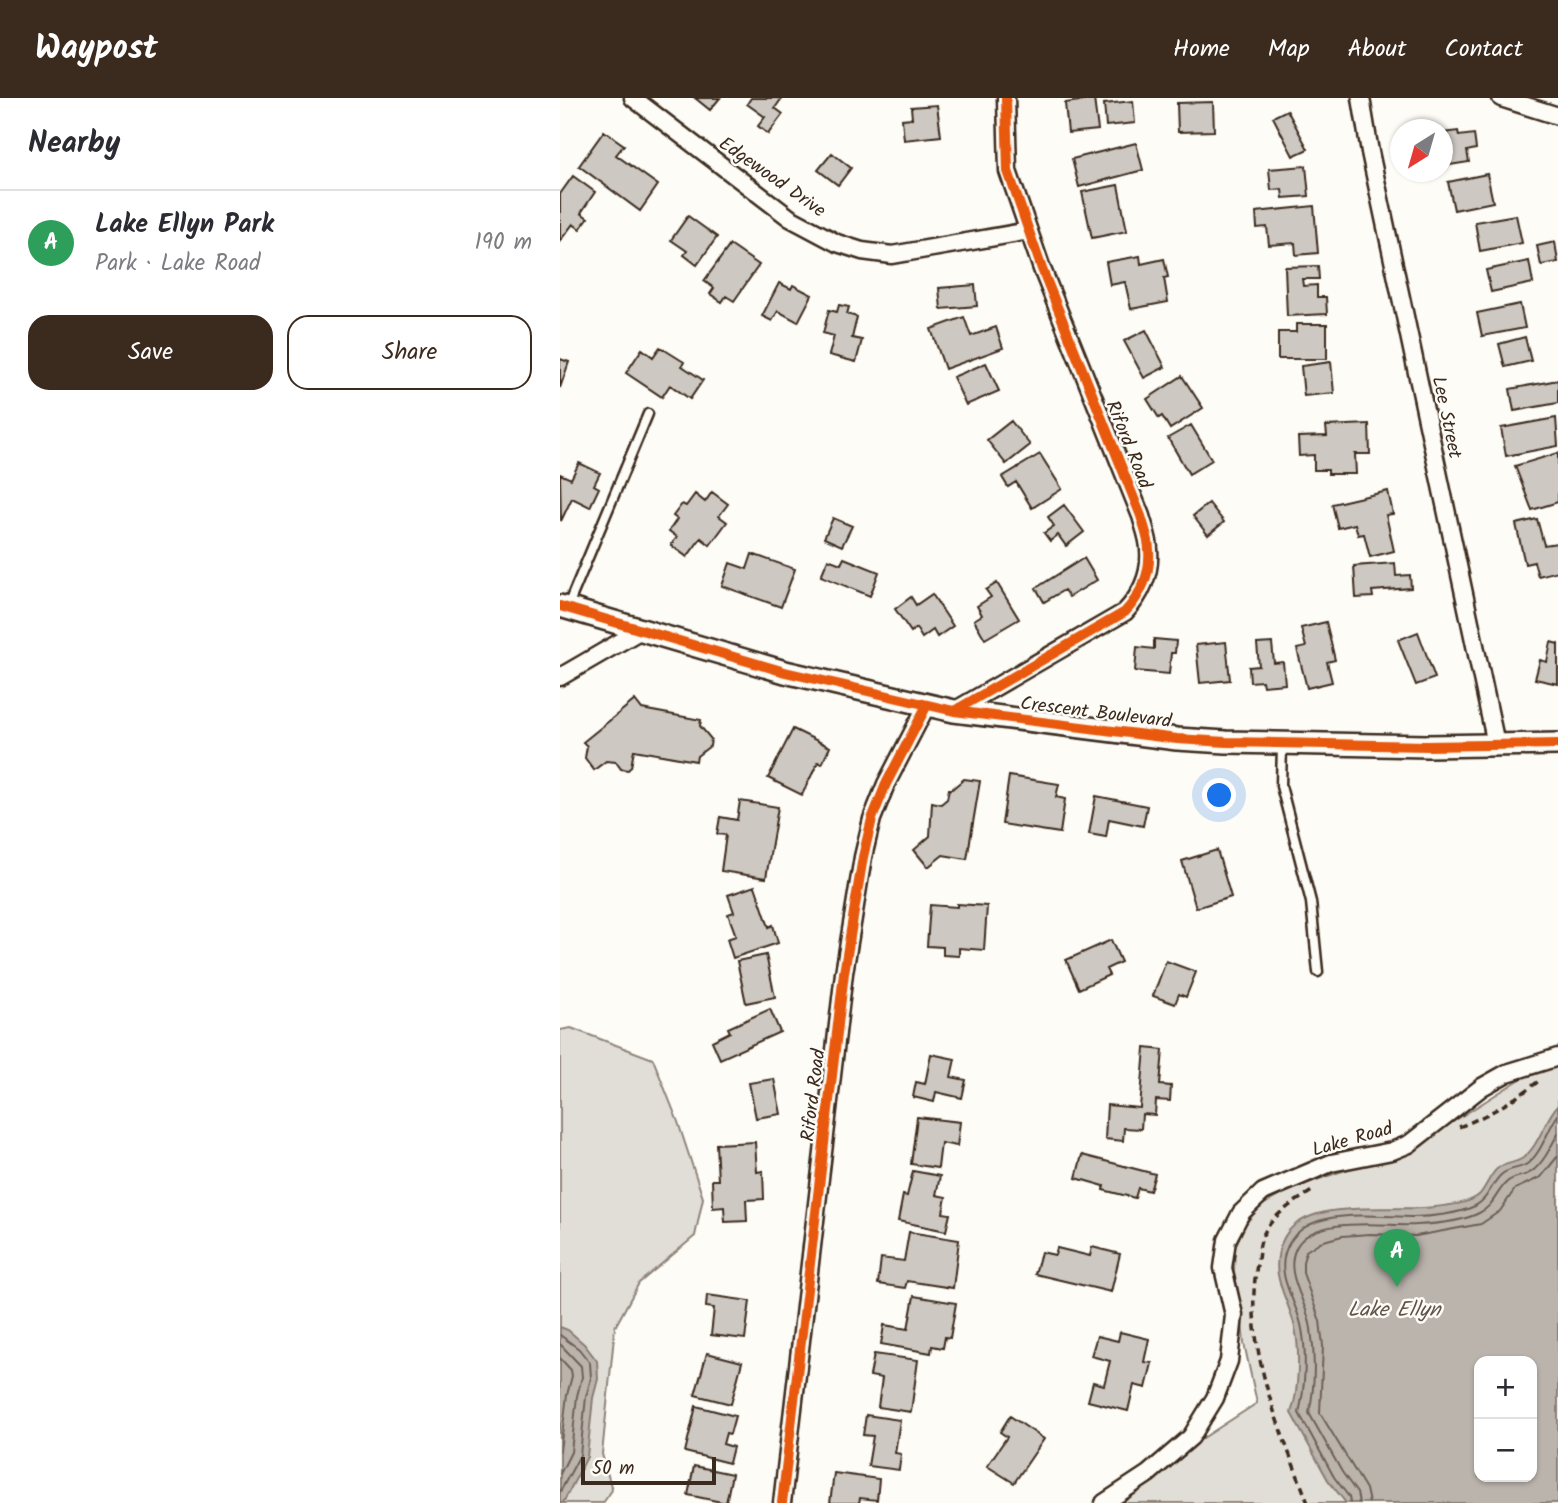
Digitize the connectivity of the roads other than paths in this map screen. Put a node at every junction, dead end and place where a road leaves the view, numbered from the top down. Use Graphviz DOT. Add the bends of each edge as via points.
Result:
graph roads {
  1 [pos="632,98"];
  2 [pos="1006,98"];
  3 [pos="1361,98"];
  4 [pos="1501,98"];
  5 [pos="1558,116"];
  6 [pos="1029,231"];
  7 [pos="648,414"];
  8 [pos="563,607"];
  9 [pos="641,631"];
  10 [pos="560,677"];
  11 [pos="927,705"];
  12 [pos="954,711"];
  13 [pos="1282,744"];
  14 [pos="1496,744"];
  15 [pos="1558,744"];
  16 [pos="1318,972"];
  17 [pos="1558,1057"];
  18 [pos="782,1503"];
  19 [pos="1104,1503"];
  1 -- 6 [label="street, Edgewood Drive" via="790,218 837,243 892,255"];
  2 -- 6 [label="street, Riford Road" via="1008,171"];
  3 -- 14 [label="street, Lee Street"];
  4 -- 5 [label="street"];
  6 -- 12 [label="street, Riford Road" via="1141,516 1150,550 1146,578 1125,612"];
  7 -- 8 [label="lane"];
  8 -- 9 [label="street, Crescent Boulevard"];
  9 -- 10 [label="street"];
  9 -- 11 [label="street, Crescent Boulevard" via="785,672"];
  11 -- 12 [label="street, Crescent Boulevard"];
  11 -- 18 [label="street, Riford Road" via="886,784 863,857 844,974"];
  12 -- 13 [label="street, Crescent Boulevard" via="1177,738"];
  13 -- 14 [label="street, Crescent Boulevard"];
  13 -- 16 [label="lane" via="1281,786 1311,902"];
  14 -- 15 [label="street, Crescent Boulevard"];
  17 -- 19 [label="street, Lake Road" via="1507,1073 1482,1087 1409,1144 1331,1163 1263,1192 1241,1213 1227,1240 1223,1268 1234,1315 1229,1361 1215,1398 1191,1437"];
}
